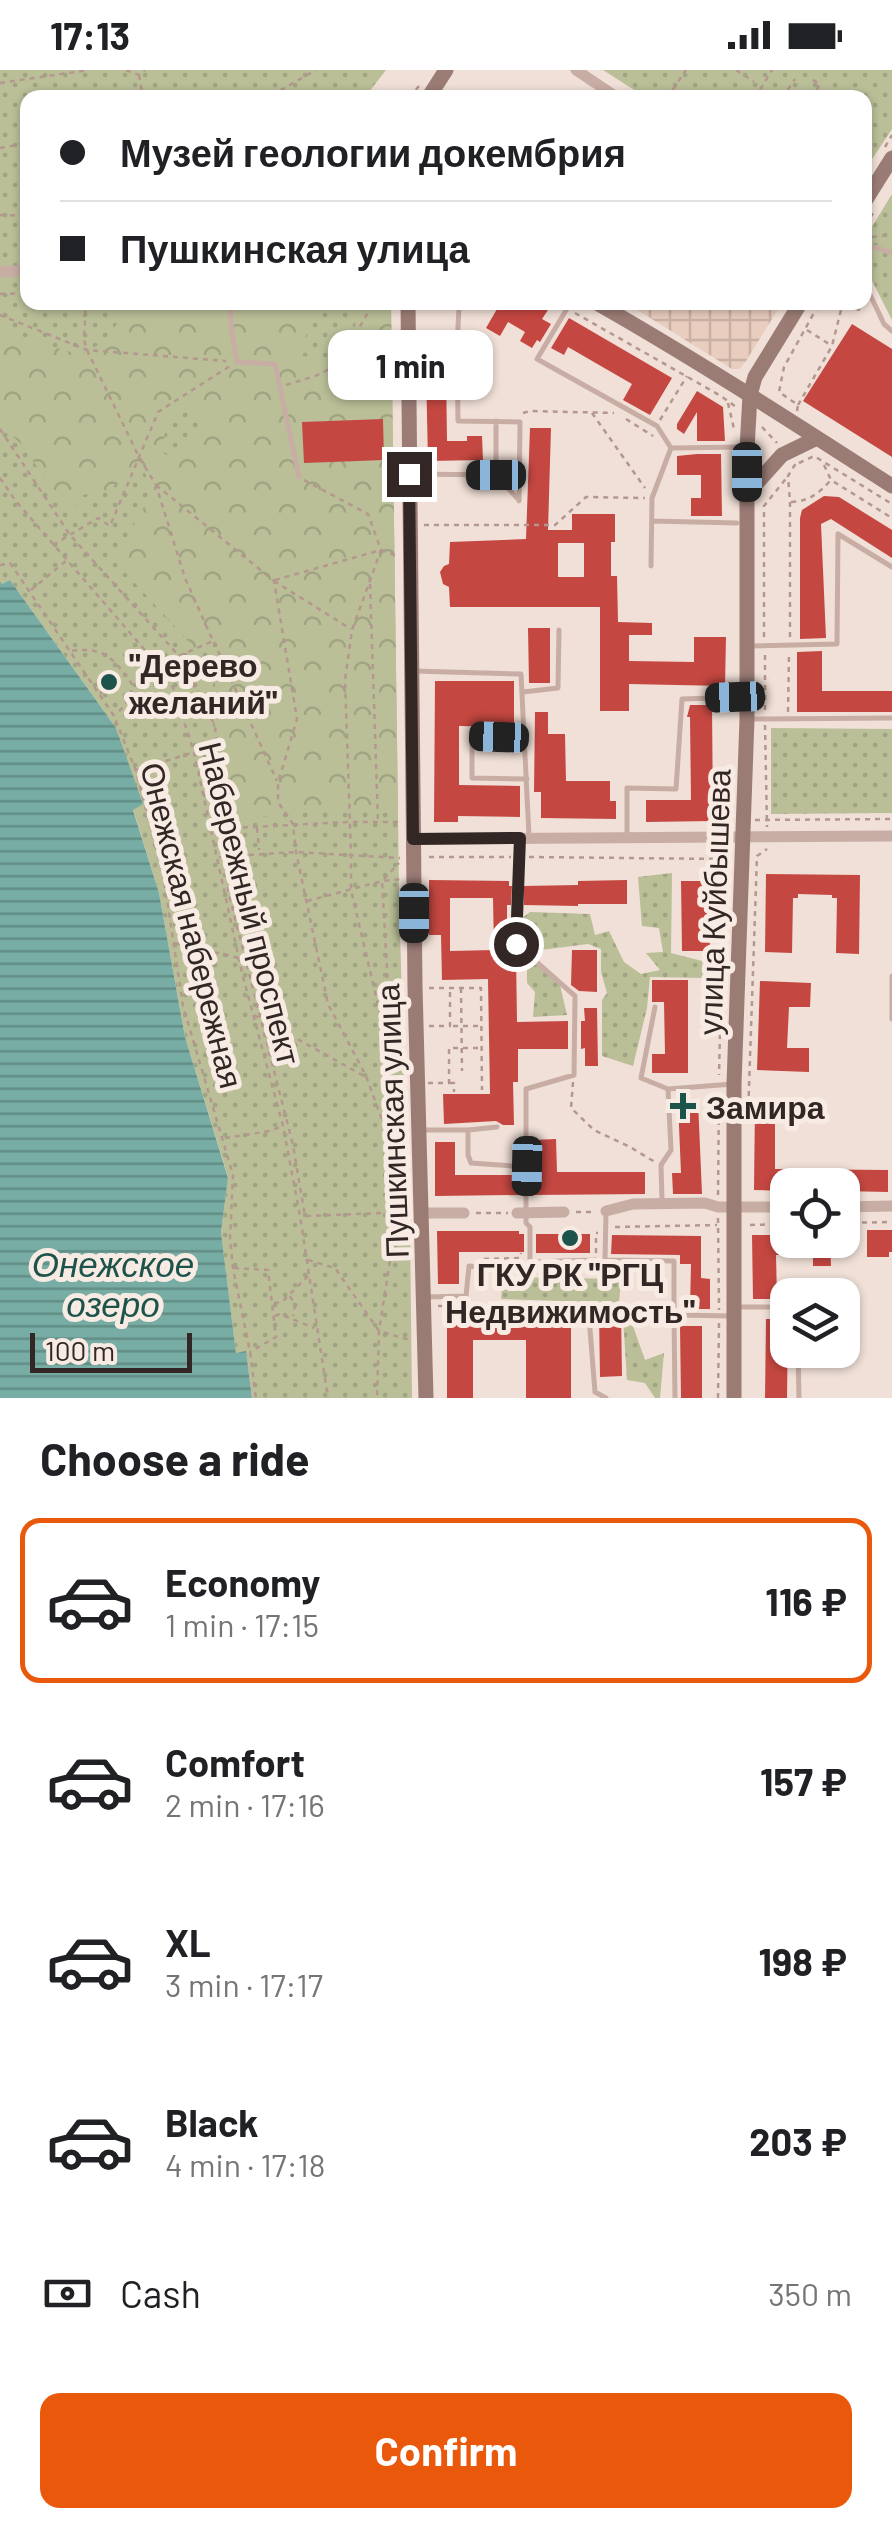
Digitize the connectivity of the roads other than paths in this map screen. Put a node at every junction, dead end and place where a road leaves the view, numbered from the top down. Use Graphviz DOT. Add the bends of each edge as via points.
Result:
graph roads {
  1 [pos="446,70"];
  2 [pos="576,70"];
  3 [pos="425,90"];
  4 [pos="606,90"];
  5 [pos="892,158"];
  6 [pos="872,190"];
  7 [pos="872,299"];
  8 [pos="232,310"];
  9 [pos="408,310"];
  10 [pos="459,310"];
  11 [pos="567,310"];
  12 [pos="609,310"];
  13 [pos="796,310"];
  14 [pos="892,331"];
  15 [pos="408,333"];
  16 [pos="457,347"];
  17 [pos="750,395"];
  18 [pos="496,421"];
  19 [pos="817,438"];
  20 [pos="670,448"];
  21 [pos="747,449"];
  22 [pos="409,474"];
  23 [pos="496,475"];
  24 [pos="298,478"];
  25 [pos="892,486"];
  26 [pos="747,494"];
  27 [pos="652,521"];
  28 [pos="737,523"];
  29 [pos="651,566"];
  30 [pos="892,567"];
  31 [pos="559,630"];
  32 [pos="748,646"];
  33 [pos="411,672"];
  34 [pos="522,692"];
  35 [pos="748,697"];
  36 [pos="892,718"];
  37 [pos="748,719"];
  38 [pos="525,738"];
  39 [pos="527,779"];
  40 [pos="892,836"];
  41 [pos="525,838"];
  42 [pos="626,838"];
  43 [pos="744,838"];
  44 [pos="413,839"];
  45 [pos="892,976"];
  46 [pos="655,1008"];
  47 [pos="892,1019"];
  48 [pos="734,1084"];
  49 [pos="668,1089"];
  50 [pos="498,1127"];
  51 [pos="418,1130"];
  52 [pos="468,1130"];
  53 [pos="527,1166"];
  54 [pos="662,1203"];
  55 [pos="860,1206"];
  56 [pos="892,1206"];
  57 [pos="770,1207"];
  58 [pos="726,1208"];
  59 [pos="569,1212"];
  60 [pos="599,1212"];
  61 [pos="420,1213"];
  62 [pos="464,1213"];
  63 [pos="522,1213"];
  64 [pos="596,1260"];
  65 [pos="494,1268"];
  66 [pos="427,1302"];
  67 [pos="588,1305"];
  68 [pos="770,1308"];
  69 [pos="730,1313"];
  70 [pos="674,1315"];
  71 [pos="798,1368"];
  72 [pos="426,1398"];
  73 [pos="606,1398"];
  74 [pos="674,1398"];
  75 [pos="734,1398"];
  76 [pos="798,1398"];
  1 -- 3 [label="street"];
  2 -- 4 [label="street"];
  5 -- 6 [label="street"];
  7 -- 14 [label="lane"];
  8 -- 24 [label="lane" via="237,362 275,364"];
  9 -- 15 [label="street, Пушкинская улица"];
  10 -- 16 [label="lane"];
  11 -- 20 [label="lane" via="537,360 657,426"];
  12 -- 17 [label="street"];
  13 -- 17 [label="street, улица Куйбышева"];
  15 -- 16 [label="lane" via="424,344"];
  15 -- 22 [label="street, Пушкинская улица"];
  16 -- 18 [label="lane" via="458,422"];
  17 -- 19 [label="street"];
  17 -- 21 [label="street, улица Куйбышева"];
  18 -- 23 [label="lane"];
  18 -- 23 [label="lane" via="520,422 520,501"];
  19 -- 25 [label="street"];
  19 -- 26 [label="street" via="787,452"];
  20 -- 21 [label="lane"];
  20 -- 27 [label="lane" via="652,498"];
  21 -- 26 [label="street, улица Куйбышева"];
  22 -- 23 [label="lane"];
  22 -- 33 [label="street, Пушкинская улица"];
  26 -- 32 [label="street, улица Куйбышева"];
  27 -- 28 [label="lane"];
  27 -- 29 [label="lane"];
  30 -- 32 [label="lane" via="838,534 838,644"];
  31 -- 34 [label="lane" via="558,688"];
  32 -- 35 [label="street, улица Куйбышева"];
  33 -- 34 [label="lane" via="521,674"];
  33 -- 44 [label="street, Пушкинская улица"];
  34 -- 38 [label="lane"];
  35 -- 37 [label="street, улица Куйбышева"];
  35 -- 42 [label="lane" via="682,699 676,789 627,788"];
  36 -- 37 [label="lane"];
  37 -- 43 [label="street, улица Куйбышева"];
  38 -- 39 [label="lane"];
  38 -- 39 [label="lane" via="472,736 472,778"];
  39 -- 41 [label="lane"];
  40 -- 43 [label="street"];
  41 -- 42 [label="street"];
  41 -- 44 [label="street"];
  41 -- 53 [label="lane" via="516,944 575,996 574,1075 526,1090"];
  42 -- 43 [label="street"];
  43 -- 48 [label="street, улица Куйбышева"];
  44 -- 51 [label="street, Пушкинская улица"];
  45 -- 47 [label="lane"];
  46 -- 49 [label="lane" via="641,1078"];
  48 -- 49 [label="lane"];
  48 -- 58 [label="street, улица Куйбышева"];
  49 -- 54 [label="lane" via="671,1150 661,1165"];
  50 -- 52 [label="lane"];
  51 -- 52 [label="lane"];
  51 -- 61 [label="street, Пушкинская улица"];
  52 -- 53 [label="lane" via="471,1162"];
  53 -- 63 [label="lane"];
  54 -- 58 [label="street"];
  54 -- 60 [label="street"];
  55 -- 56 [label="street"];
  57 -- 58 [label="street"];
  58 -- 69 [label="street, улица Куйбышева"];
  59 -- 63 [label="street"];
  60 -- 70 [label="lane" via="605,1260 674,1261"];
  61 -- 62 [label="street"];
  61 -- 66 [label="street, Пушкинская улица"];
  63 -- 64 [label="lane" via="530,1227 530,1262"];
  65 -- 66 [label="lane" via="468,1266 466,1296"];
  66 -- 72 [label="street, Пушкинская улица"];
  67 -- 73 [label="lane" via="595,1392"];
  68 -- 69 [label="lane"];
  69 -- 70 [label="lane"];
  69 -- 75 [label="street, улица Куйбышева"];
  70 -- 74 [label="lane"];
  71 -- 76 [label="lane"];
}
